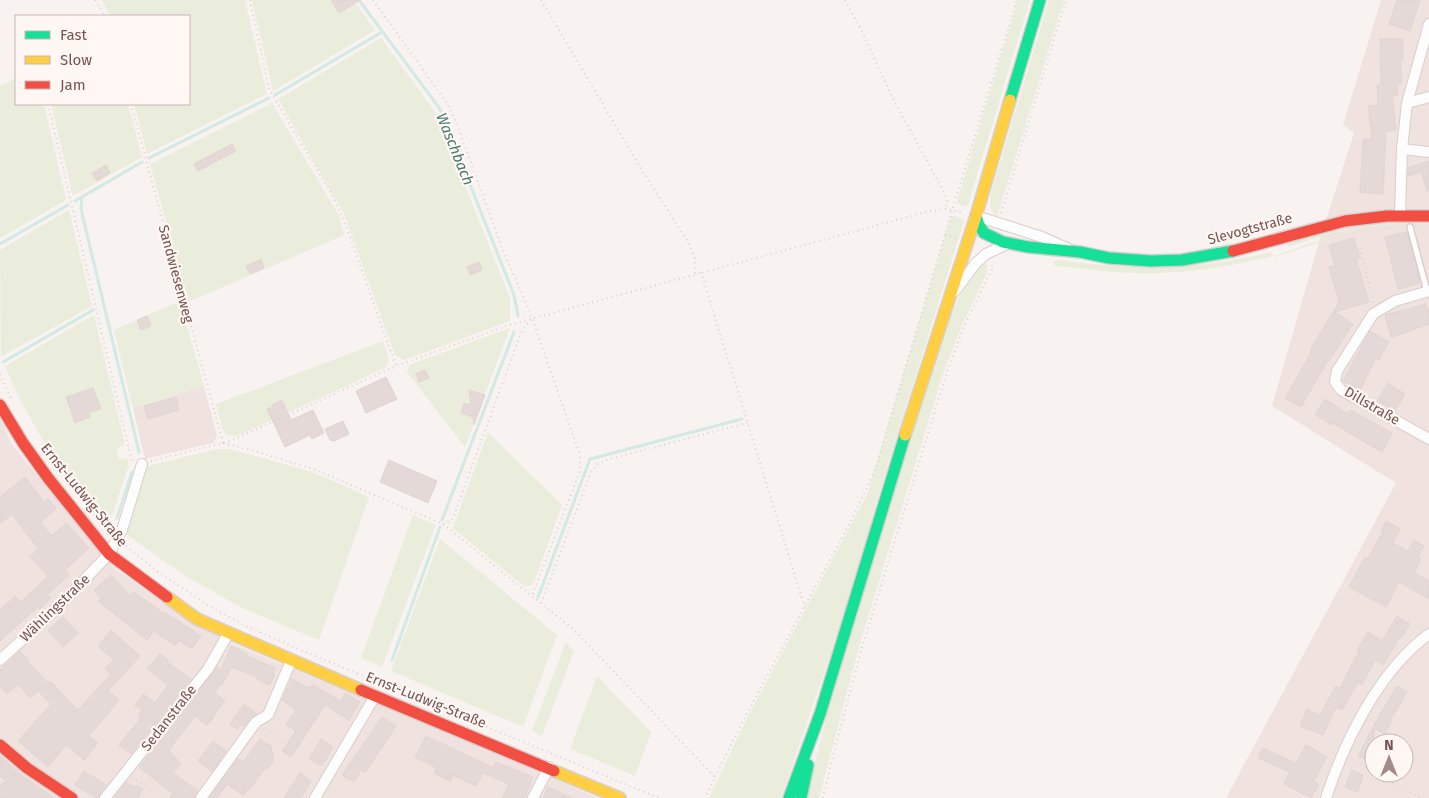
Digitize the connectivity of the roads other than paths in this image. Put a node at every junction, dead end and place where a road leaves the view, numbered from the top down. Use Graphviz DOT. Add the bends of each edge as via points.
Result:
graph roads {
  1 [pos="1040,0"];
  2 [pos="1429,24"];
  3 [pos="1429,97"];
  4 [pos="1408,103"];
  5 [pos="1402,149"];
  6 [pos="1429,152"];
  7 [pos="1400,215"];
  8 [pos="976,216"];
  9 [pos="1429,216"];
  10 [pos="1410,227"];
  11 [pos="1009,243"];
  12 [pos="1077,252"];
  13 [pos="1428,291"];
  14 [pos="950,298"];
  15 [pos="0,406"];
  16 [pos="1429,439"];
  17 [pos="142,464"];
  18 [pos="110,554"];
  19 [pos="228,634"];
  20 [pos="1429,634"];
  21 [pos="0,660"];
  22 [pos="291,661"];
  23 [pos="375,696"];
  24 [pos="820,714"];
  25 [pos="0,745"];
  26 [pos="549,767"];
  27 [pos="72,798"];
  28 [pos="105,798"];
  29 [pos="201,798"];
  30 [pos="315,798"];
  31 [pos="533,798"];
  32 [pos="620,798"];
  33 [pos="789,798"];
  34 [pos="801,798"];
  35 [pos="1326,798"];
  1 -- 8 [label="street"];
  2 -- 4 [label="street"];
  3 -- 4 [label="street"];
  4 -- 5 [label="street"];
  5 -- 6 [label="street"];
  5 -- 7 [label="street"];
  7 -- 9 [label="street, Slevogtstraße"];
  7 -- 12 [label="street, Slevogtstraße" via="1341,221 1191,259 1133,260"];
  8 -- 11 [label="street, Slevogtstraße" via="985,233"];
  8 -- 12 [label="street, Slevogtstraße"];
  8 -- 14 [label="street"];
  10 -- 13 [label="lane, Dillstraße"];
  11 -- 12 [label="street, Slevogtstraße"];
  11 -- 14 [label="street" via="986,254 976,263"];
  13 -- 16 [label="street, Dillstraße" via="1395,301 1375,312 1337,371 1335,382 1341,390"];
  14 -- 24 [label="street" via="916,398"];
  15 -- 18 [label="street, Ernst-Ludwig-Straße" via="28,450"];
  17 -- 18 [label="street, Wählingstraße" via="118,539"];
  18 -- 19 [label="street, Ernst-Ludwig-Straße" via="197,619"];
  18 -- 21 [label="street, Wählingstraße"];
  19 -- 22 [label="street, Ernst-Ludwig-Straße"];
  19 -- 28 [label="street, Sedanstraße" via="208,669"];
  20 -- 35 [label="street" via="1400,662 1376,692 1356,726"];
  22 -- 23 [label="street, Ernst-Ludwig-Straße"];
  22 -- 29 [label="street" via="268,715 256,722"];
  23 -- 26 [label="street, Ernst-Ludwig-Straße"];
  23 -- 30 [label="street"];
  24 -- 33 [label="street"];
  24 -- 34 [label="street"];
  25 -- 27 [label="street" via="27,768"];
  26 -- 31 [label="street"];
  26 -- 32 [label="street, Ernst-Ludwig-Straße"];
}
